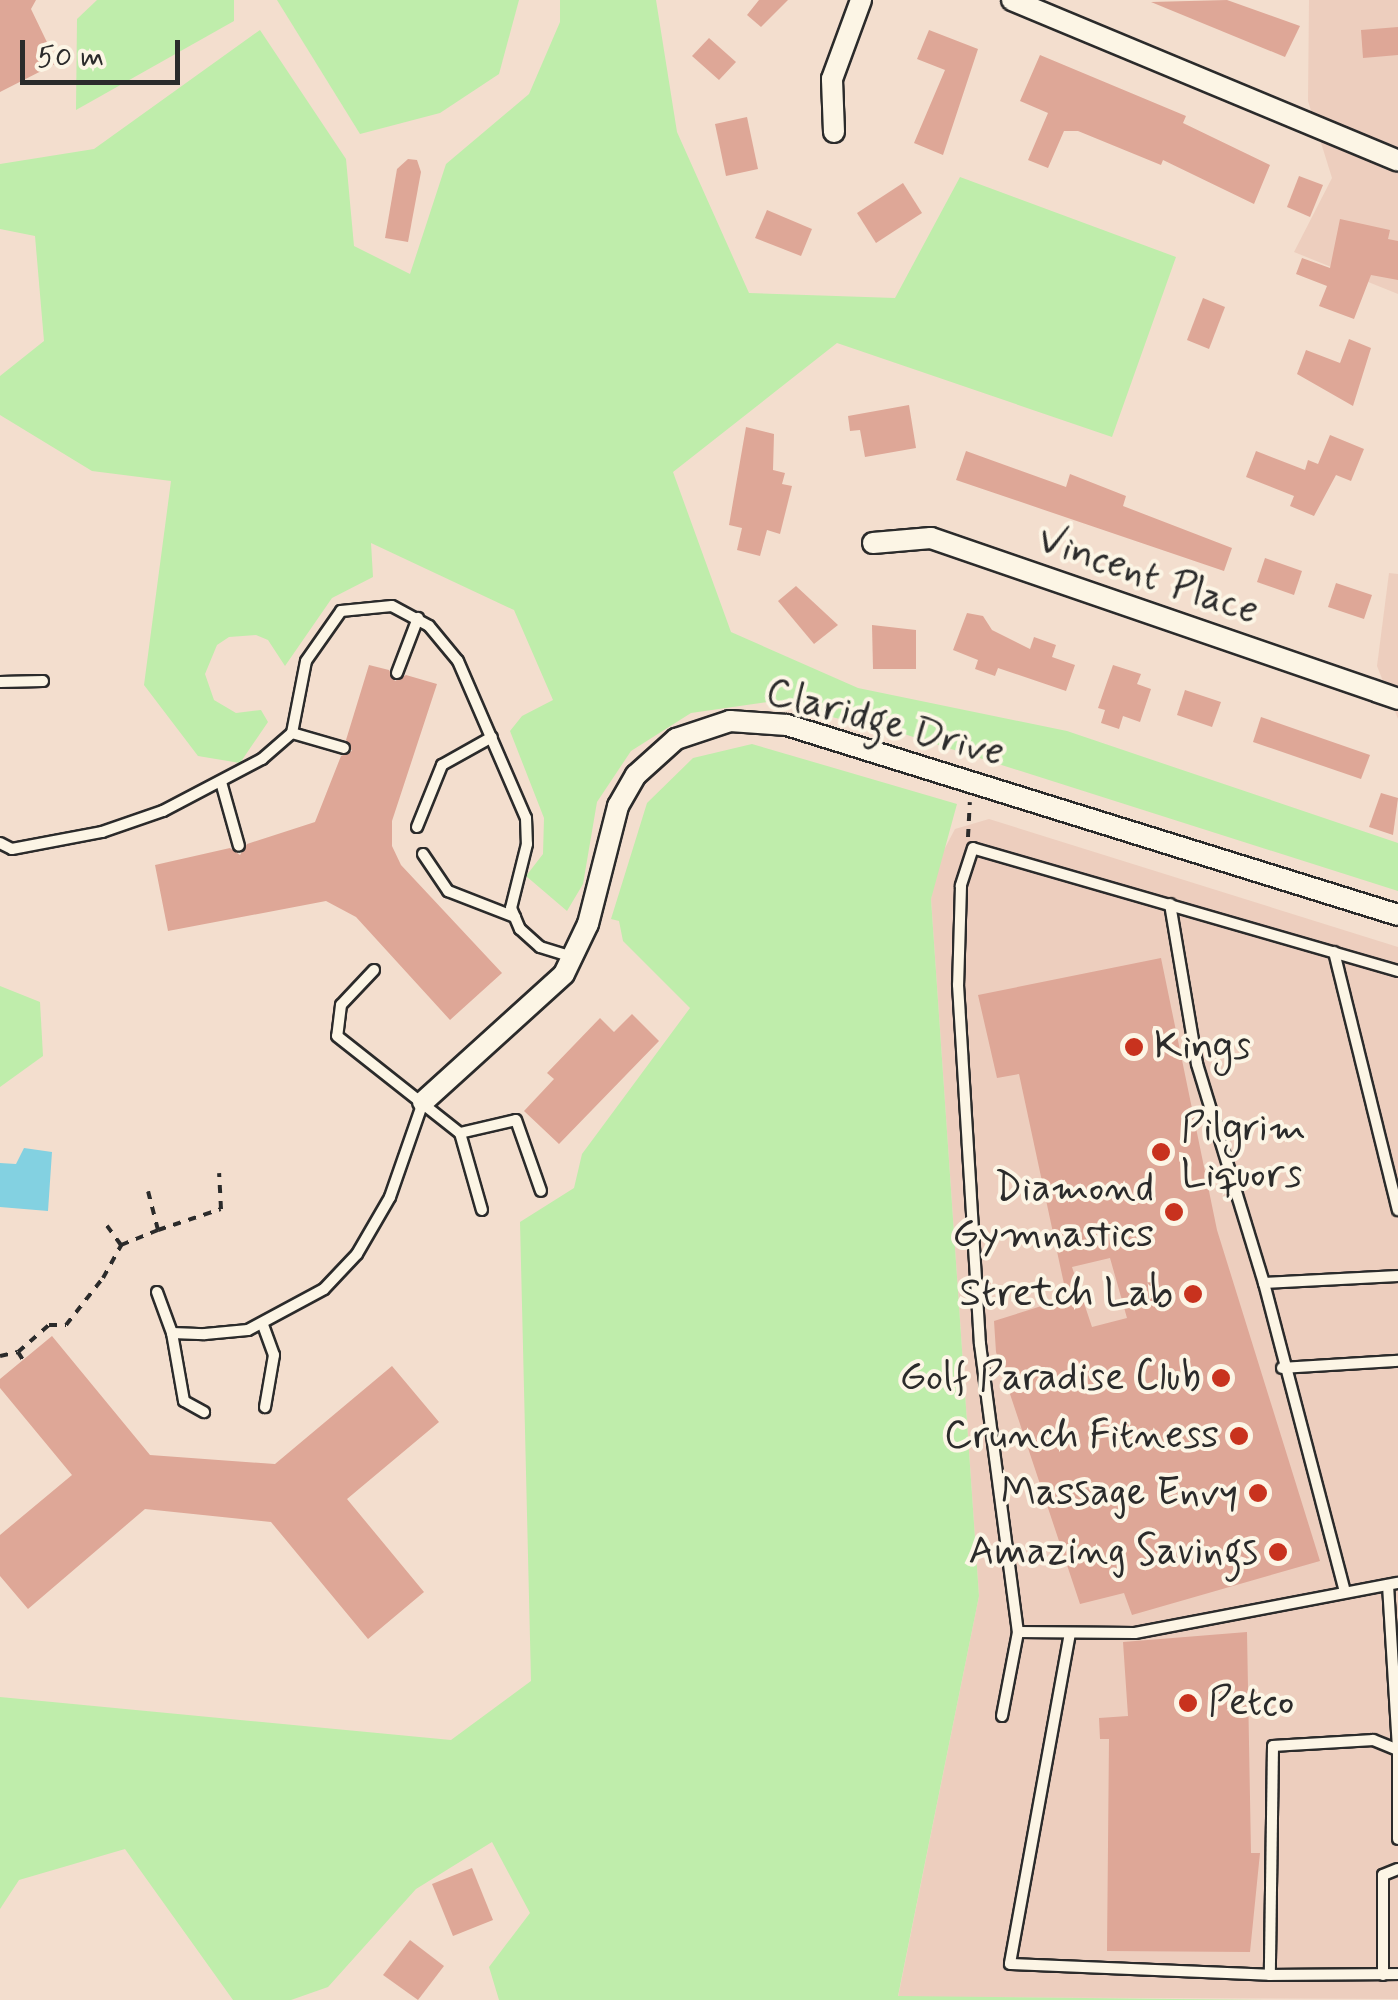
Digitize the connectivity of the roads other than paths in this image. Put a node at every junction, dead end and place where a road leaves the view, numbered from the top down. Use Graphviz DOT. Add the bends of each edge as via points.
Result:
graph roads {
  1 [pos="861,0"];
  2 [pos="1012,0"];
  3 [pos="834,132"];
  4 [pos="1398,161"];
  5 [pos="873,543"];
  6 [pos="418,618"];
  7 [pos="396,672"];
  8 [pos="43,681"];
  9 [pos="0,682"];
  10 [pos="1398,699"];
  11 [pos="292,733"];
  12 [pos="492,738"];
  13 [pos="344,748"];
  14 [pos="221,782"];
  15 [pos="418,827"];
  16 [pos="0,843"];
  17 [pos="239,846"];
  18 [pos="423,854"];
  19 [pos="1170,904"];
  20 [pos="1398,916"];
  21 [pos="515,917"];
  22 [pos="1334,952"];
  23 [pos="574,957"];
  24 [pos="374,970"];
  25 [pos="1398,971"];
  26 [pos="423,1102"];
  27 [pos="460,1132"];
  28 [pos="541,1191"];
  29 [pos="482,1210"];
  30 [pos="1398,1210"];
  31 [pos="1398,1276"];
  32 [pos="1264,1284"];
  33 [pos="157,1292"];
  34 [pos="263,1325"];
  35 [pos="172,1333"];
  36 [pos="1398,1361"];
  37 [pos="1282,1368"];
  38 [pos="265,1407"];
  39 [pos="204,1412"];
  40 [pos="1393,1584"];
  41 [pos="1344,1591"];
  42 [pos="1018,1632"];
  43 [pos="1070,1633"];
  44 [pos="1002,1716"];
  45 [pos="1398,1750"];
  46 [pos="1398,1839"];
  47 [pos="1398,1869"];
  48 [pos="1398,1974"];
  49 [pos="1270,1975"];
  50 [pos="1383,1975"];
  1 -- 3 [label="street" via="832,79"];
  2 -- 4 [label="street"];
  5 -- 10 [label="street, Vincent Place" via="931,538"];
  6 -- 7 [label="lane"];
  6 -- 11 [label="lane" via="376,603 341,612 306,661"];
  6 -- 12 [label="lane" via="458,660"];
  8 -- 9 [label="lane"];
  11 -- 13 [label="lane"];
  11 -- 14 [label="lane"];
  12 -- 15 [label="lane" via="442,765"];
  12 -- 21 [label="lane" via="526,818 527,844 513,887"];
  14 -- 16 [label="lane" via="94,834 12,849"];
  14 -- 17 [label="lane"];
  18 -- 21 [label="lane" via="448,891"];
  19 -- 22 [label="lane"];
  19 -- 32 [label="lane" via="1197,1064"];
  19 -- 42 [label="lane" via="973,848 961,886 958,985 980,1344"];
  20 -- 23 [label="street, Claridge Drive" via="787,724 749,720 693,731 636,775 612,824"];
  21 -- 23 [label="lane" via="540,947"];
  22 -- 25 [label="lane"];
  22 -- 30 [label="lane"];
  23 -- 26 [label="street, Claridge Drive" via="551,990"];
  24 -- 26 [label="lane" via="341,1005 338,1036"];
  26 -- 27 [label="lane"];
  26 -- 34 [label="lane" via="390,1196 357,1254 324,1289"];
  27 -- 28 [label="lane" via="516,1120"];
  27 -- 29 [label="lane"];
  31 -- 32 [label="lane"];
  32 -- 37 [label="lane"];
  33 -- 35 [label="lane"];
  34 -- 35 [label="lane"];
  34 -- 38 [label="lane" via="274,1355"];
  35 -- 39 [label="lane" via="184,1401"];
  36 -- 37 [label="lane"];
  37 -- 41 [label="lane"];
  40 -- 41 [label="lane"];
  40 -- 45 [label="lane"];
  41 -- 43 [label="lane" via="1134,1633"];
  42 -- 43 [label="lane"];
  42 -- 44 [label="lane"];
  43 -- 49 [label="lane" via="1010,1964"];
  45 -- 46 [label="lane"];
  45 -- 49 [label="lane" via="1373,1740 1273,1746"];
  47 -- 50 [label="lane" via="1383,1875"];
  48 -- 50 [label="lane"];
  49 -- 50 [label="lane"];
}
